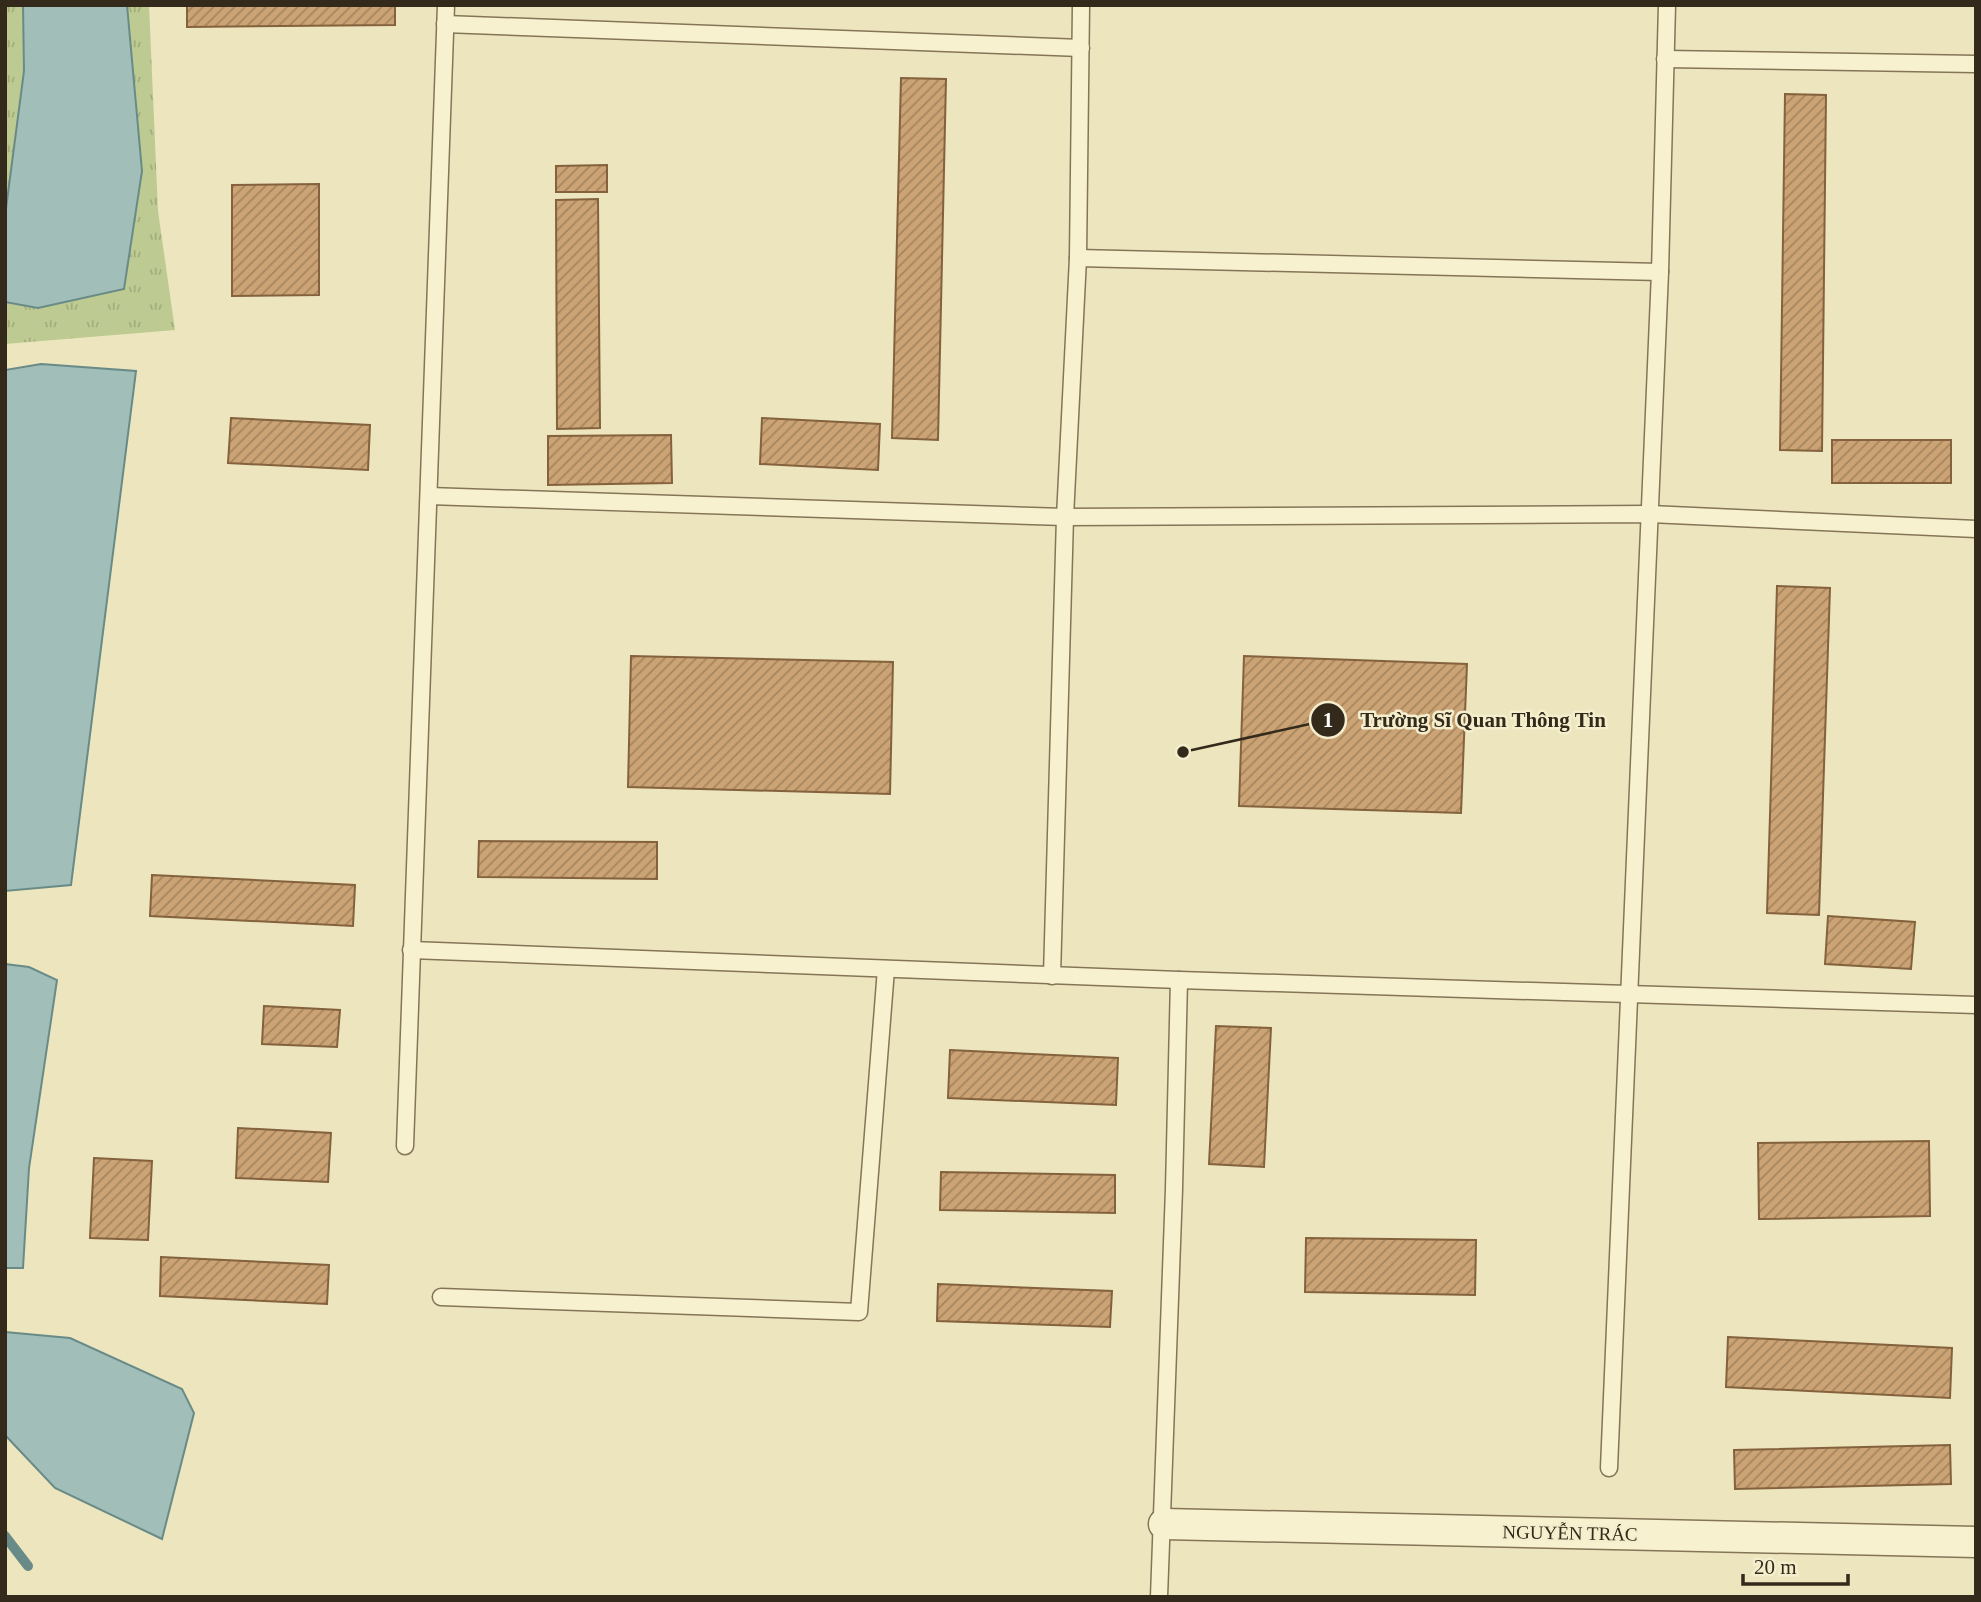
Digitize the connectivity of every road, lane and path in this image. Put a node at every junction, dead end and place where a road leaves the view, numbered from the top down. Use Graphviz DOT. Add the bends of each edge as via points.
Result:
graph roads {
  1 [pos="446,5"];
  2 [pos="1081,5"];
  3 [pos="1667,5"];
  4 [pos="445,23"];
  5 [pos="1081,48"];
  6 [pos="1665,59"];
  7 [pos="1976,64"];
  8 [pos="1078,258"];
  9 [pos="1660,272"];
  10 [pos="429,496"];
  11 [pos="1650,513"];
  12 [pos="1065,517"];
  13 [pos="1976,529"];
  14 [pos="411,950"];
  15 [pos="886,970"];
  16 [pos="1052,976"];
  17 [pos="1179,981"];
  18 [pos="1630,994"];
  19 [pos="1976,1005"];
  20 [pos="405,1146"];
  21 [pos="441,1297"];
  22 [pos="1609,1468"];
  23 [pos="1164,1524"];
  24 [pos="1976,1542"];
  25 [pos="1159,1597"];
  1 -- 4 [label="lane"];
  2 -- 5 [label="lane"];
  3 -- 6 [label="lane"];
  4 -- 5 [label="lane"];
  4 -- 10 [label="lane"];
  5 -- 8 [label="lane"];
  6 -- 7 [label="lane"];
  6 -- 9 [label="lane"];
  8 -- 9 [label="lane"];
  8 -- 12 [label="lane"];
  9 -- 11 [label="lane"];
  10 -- 12 [label="lane"];
  10 -- 14 [label="lane"];
  11 -- 12 [label="lane"];
  11 -- 13 [label="lane"];
  11 -- 18 [label="lane"];
  12 -- 16 [label="lane"];
  14 -- 15 [label="lane"];
  14 -- 20 [label="lane"];
  15 -- 16 [label="lane"];
  15 -- 21 [label="lane" via="859,1312"];
  16 -- 17 [label="lane"];
  17 -- 18 [label="lane"];
  17 -- 23 [label="lane"];
  18 -- 19 [label="lane"];
  18 -- 22 [label="lane"];
  23 -- 24 [label="street, NGUYỄN TRÁC"];
  23 -- 25 [label="lane"];
}
